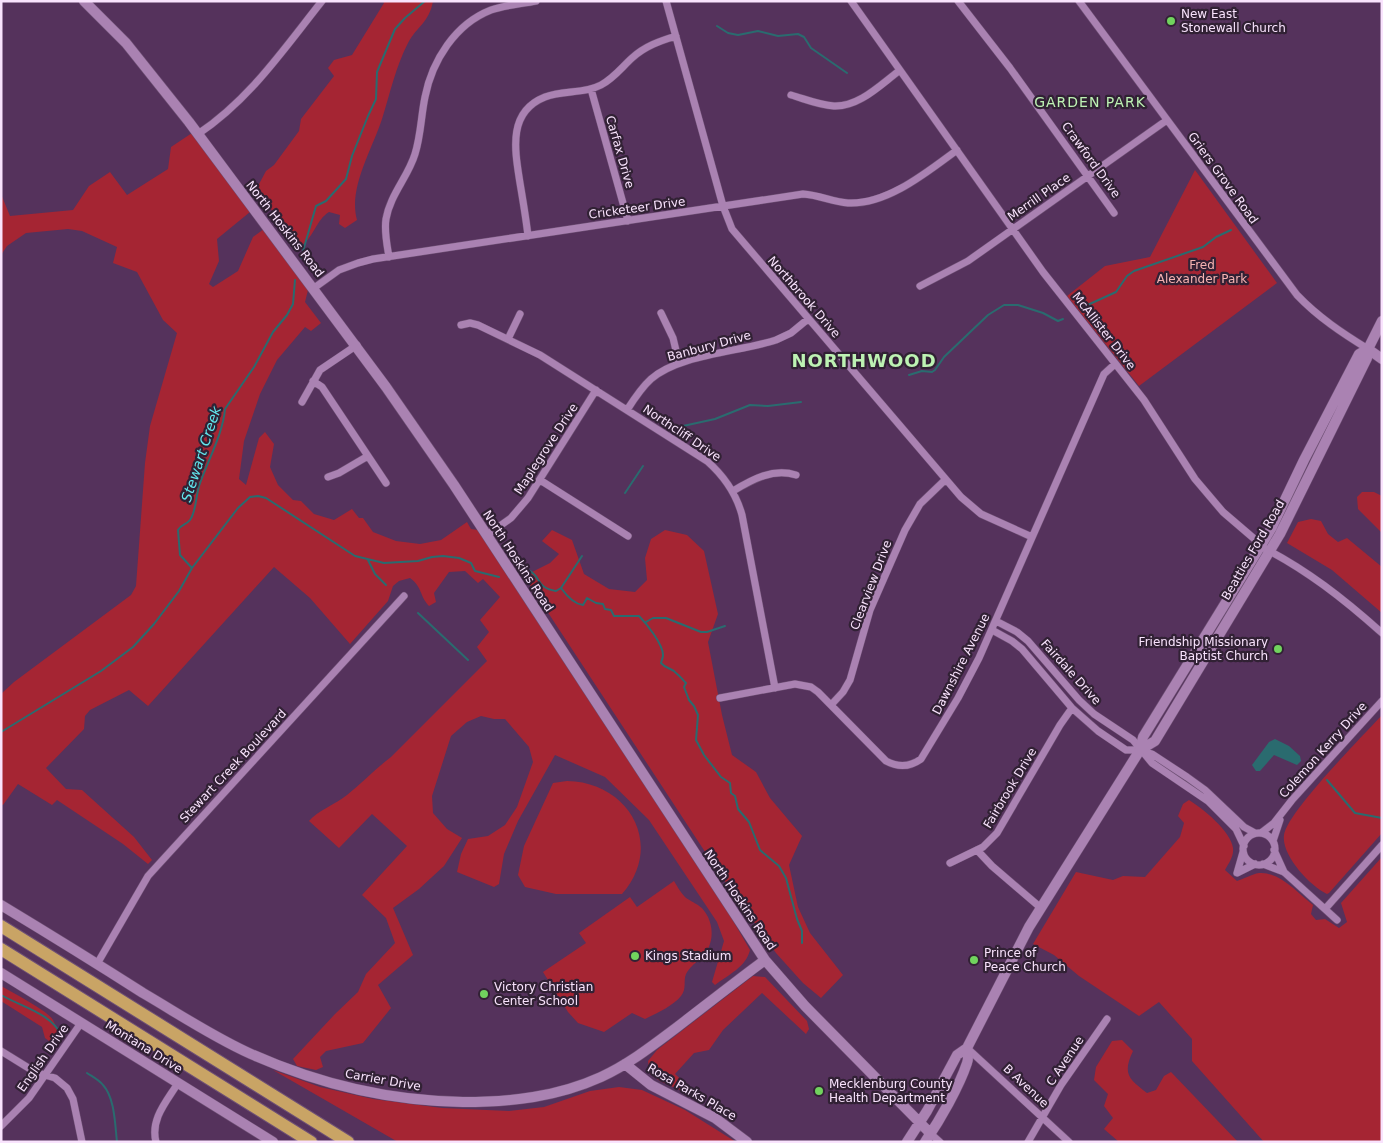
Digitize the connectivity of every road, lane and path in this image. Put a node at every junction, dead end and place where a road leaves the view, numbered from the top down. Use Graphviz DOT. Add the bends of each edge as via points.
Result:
graph roads {
  1 [pos="84,1"];
  2 [pos="322,1"];
  3 [pos="536,1"];
  4 [pos="666,1"];
  5 [pos="851,1"];
  6 [pos="958,1"];
  7 [pos="1079,1"];
  8 [pos="676,36"];
  9 [pos="899,71"];
  10 [pos="591,89"];
  11 [pos="791,95"];
  12 [pos="1167,120"];
  13 [pos="198,134"];
  14 [pos="957,150"];
  15 [pos="1088,176"];
  16 [pos="723,206"];
  17 [pos="1114,213"];
  18 [pos="628,221"];
  19 [pos="1013,229"];
  20 [pos="528,236"];
  21 [pos="389,257"];
  22 [pos="920,286"];
  23 [pos="314,288"];
  24 [pos="661,313"];
  25 [pos="520,314"];
  26 [pos="808,319"];
  27 [pos="1382,321"];
  28 [pos="461,325"];
  29 [pos="508,339"];
  30 [pos="357,345"];
  31 [pos="1368,349"];
  32 [pos="1382,359"];
  33 [pos="679,364"];
  34 [pos="1115,364"];
  35 [pos="313,381"];
  36 [pos="596,390"];
  37 [pos="302,402"];
  38 [pos="627,410"];
  39 [pos="368,456"];
  40 [pos="796,475"];
  41 [pos="328,476"];
  42 [pos="540,480"];
  43 [pos="945,480"];
  44 [pos="386,483"];
  45 [pos="733,491"];
  46 [pos="487,535"];
  47 [pos="628,536"];
  48 [pos="1032,537"];
  49 [pos="1265,548"];
  50 [pos="404,596"];
  51 [pos="996,621"];
  52 [pos="992,630"];
  53 [pos="1382,632"];
  54 [pos="1053,670"];
  55 [pos="1046,677"];
  56 [pos="775,688"];
  57 [pos="720,698"];
  58 [pos="1382,701"];
  59 [pos="831,705"];
  60 [pos="1072,708"];
  61 [pos="1088,708"];
  62 [pos="1081,716"];
  63 [pos="1140,750"];
  64 [pos="1282,815"];
  65 [pos="1258,833"];
  66 [pos="1273,841"];
  67 [pos="1382,845"];
  68 [pos="1243,849"];
  69 [pos="977,850"];
  70 [pos="1274,850"];
  71 [pos="950,863"];
  72 [pos="1255,864"];
  73 [pos="1263,864"];
  74 [pos="1284,872"];
  75 [pos="1,904"];
  76 [pos="1041,908"];
  77 [pos="1325,909"];
  78 [pos="1337,920"];
  79 [pos="1,926"];
  80 [pos="1,949"];
  81 [pos="765,960"];
  82 [pos="97,964"];
  83 [pos="1,973"];
  84 [pos="1107,1019"];
  85 [pos="81,1023"];
  86 [pos="967,1048"];
  87 [pos="1,1051"];
  88 [pos="625,1064"];
  89 [pos="45,1075"];
  90 [pos="178,1083"];
  91 [pos="1043,1118"];
  92 [pos="920,1122"];
  93 [pos="1,1126"];
  94 [pos="928,1138"];
  95 [pos="82,1142"];
  96 [pos="156,1142"];
  97 [pos="273,1142"];
  98 [pos="310,1142"];
  99 [pos="348,1142"];
  100 [pos="747,1142"];
  101 [pos="907,1142"];
  102 [pos="940,1142"];
  103 [pos="1028,1142"];
  104 [pos="1069,1142"];
  1 -- 13 [label="street, North Hoskins Road" via="126,43"];
  2 -- 13 [label="street" via="248,93"];
  3 -- 21 [label="street" via="476,17 459,31 442,53 427,89 414,159 388,212 385,225"];
  4 -- 8 [label="street, Northbrook Drive"];
  5 -- 9 [label="street, McAllister Drive"];
  6 -- 15 [label="street, Crawford Drive"];
  7 -- 12 [label="street, Griers Grove Road"];
  8 -- 10 [label="street" via="644,49 613,78"];
  8 -- 16 [label="street, Northbrook Drive"];
  9 -- 11 [label="street" via="857,101 846,105 822,104"];
  9 -- 14 [label="street, McAllister Drive"];
  10 -- 18 [label="street, Carfax Drive"];
  10 -- 20 [label="street" via="545,97 520,120 514,147"];
  12 -- 15 [label="street, Merrill Place"];
  12 -- 31 [label="street, Griers Grove Road" via="1297,295 1335,328"];
  13 -- 23 [label="street, North Hoskins Road"];
  14 -- 16 [label="street, Cricketeer Drive" via="904,186 862,202 846,203 803,194"];
  14 -- 19 [label="street, McAllister Drive"];
  15 -- 17 [label="street, Crawford Drive"];
  15 -- 19 [label="street, Merrill Place"];
  16 -- 18 [label="street, Cricketeer Drive"];
  16 -- 26 [label="street, Northbrook Drive" via="738,238"];
  18 -- 20 [label="street, Cricketeer Drive"];
  19 -- 22 [label="street, Merrill Place" via="968,261"];
  19 -- 34 [label="street, McAllister Drive"];
  20 -- 21 [label="street, Cricketeer Drive"];
  21 -- 23 [label="street, Cricketeer Drive" via="350,265"];
  23 -- 30 [label="street, North Hoskins Road"];
  24 -- 33 [label="street" via="673,338"];
  25 -- 29 [label="street"];
  26 -- 33 [label="street, Banbury Drive" via="776,340"];
  26 -- 43 [label="street, Northbrook Drive"];
  27 -- 31 [label="street, Beatties Ford Road"];
  28 -- 29 [label="street, Northcliff Drive" via="478,325"];
  29 -- 36 [label="street, Northcliff Drive"];
  30 -- 35 [label="street" via="320,370"];
  30 -- 46 [label="street, North Hoskins Road"];
  31 -- 32 [label="street"];
  31 -- 49 [label="street, Beatties Ford Road" via="1359,354 1304,460"];
  33 -- 38 [label="street, Banbury Drive" via="648,382"];
  34 -- 48 [label="street, Dawnshire Avenue" via="1104,374"];
  34 -- 49 [label="street, McAllister Drive" via="1144,400 1202,489 1231,520"];
  35 -- 37 [label="street"];
  35 -- 39 [label="street" via="322,387"];
  36 -- 38 [label="street, Northcliff Drive"];
  36 -- 42 [label="street, Maplegrove Drive"];
  38 -- 45 [label="street, Northcliff Drive" via="707,461"];
  39 -- 41 [label="street"];
  39 -- 44 [label="street"];
  40 -- 45 [label="street" via="775,472"];
  42 -- 46 [label="street, Maplegrove Drive" via="511,518"];
  42 -- 47 [label="street"];
  43 -- 48 [label="street, Northbrook Drive" via="976,510"];
  43 -- 59 [label="street, Clearview Drive" via="920,504 905,530 870,610 850,680"];
  45 -- 56 [label="street, Northcliff Drive" via="742,515"];
  46 -- 81 [label="street, North Hoskins Road"];
  48 -- 51 [label="street, Dawnshire Avenue"];
  49 -- 53 [label="street, McAllister Drive" via="1319,581"];
  49 -- 63 [label="street, Beatties Ford Road" via="1155,741"];
  50 -- 82 [label="street, Stewart Creek Boulevard" via="148,876"];
  51 -- 52 [label="street, Dawnshire Avenue"];
  51 -- 54 [label="street, Fairdale Drive" via="1028,641"];
  52 -- 55 [label="street, Fairdale Drive" via="1022,649"];
  52 -- 59 [label="street, Dawnshire Avenue" via="926,754 916,763 897,766 886,761"];
  54 -- 55 [label="street"];
  54 -- 61 [label="street, Fairdale Drive"];
  55 -- 60 [label="street, Fairdale Drive"];
  56 -- 57 [label="street, Dawnshire Avenue"];
  56 -- 59 [label="street, Dawnshire Avenue" via="803,685 818,692"];
  58 -- 64 [label="street, Colemon Kerry Drive"];
  60 -- 62 [label="street, Fairdale Drive"];
  60 -- 69 [label="street, Fairbrook Drive" via="998,833"];
  61 -- 62 [label="street"];
  61 -- 63 [label="street, Fairdale Drive" via="1133,740"];
  62 -- 63 [label="street, Fairdale Drive" via="1126,750"];
  63 -- 65 [label="street" via="1152,754 1203,789 1244,827"];
  63 -- 68 [label="street" via="1152,763 1212,805 1236,829"];
  63 -- 76 [label="street, Beatties Ford Road"];
  64 -- 65 [label="street, Colemon Kerry Drive"];
  64 -- 66 [label="street, Colemon Kerry Drive"];
  65 -- 66 [label="street"];
  65 -- 68 [label="street" via="1247,838"];
  66 -- 70 [label="street"];
  67 -- 77 [label="street"];
  68 -- 72 [label="street" via="1248,861"];
  68 -- 72 [label="street" via="1236,873"];
  69 -- 71 [label="street, Fairbrook Drive"];
  69 -- 76 [label="street"];
  70 -- 73 [label="street" via="1271,859"];
  70 -- 74 [label="street"];
  72 -- 73 [label="street"];
  73 -- 74 [label="street"];
  74 -- 77 [label="street"];
  75 -- 82 [label="street, Carrier Drive"];
  76 -- 86 [label="street, Beatties Ford Road"];
  77 -- 78 [label="street"];
  79 -- 99 [label="highway"];
  80 -- 98 [label="highway"];
  81 -- 88 [label="street, Carrier Drive"];
  81 -- 92 [label="street, North Hoskins Road" via="805,1006"];
  82 -- 88 [label="street, Carrier Drive" via="196,1025 249,1053 310,1077 377,1093 455,1102 518,1100 574,1088"];
  83 -- 85 [label="street, Montana Drive"];
  84 -- 91 [label="street, C Avenue" via="1061,1085"];
  85 -- 89 [label="street, English Drive"];
  85 -- 90 [label="street, Montana Drive"];
  86 -- 91 [label="street, B Avenue"];
  86 -- 92 [label="street, Beatties Ford Road" via="957,1054"];
  86 -- 94 [label="street, Beatties Ford Road" via="968,1061"];
  87 -- 89 [label="street"];
  88 -- 100 [label="street, Rosa Parks Place" via="651,1086 716,1118"];
  89 -- 93 [label="street, English Drive" via="24,1104"];
  89 -- 95 [label="street" via="55,1078 71,1094"];
  90 -- 96 [label="street" via="156,1119"];
  90 -- 97 [label="street, Montana Drive"];
  91 -- 103 [label="street, C Avenue"];
  91 -- 104 [label="street, B Avenue"];
  92 -- 94 [label="street, North Hoskins Road"];
  92 -- 101 [label="street, Beatties Ford Road"];
  94 -- 102 [label="street"];
}
